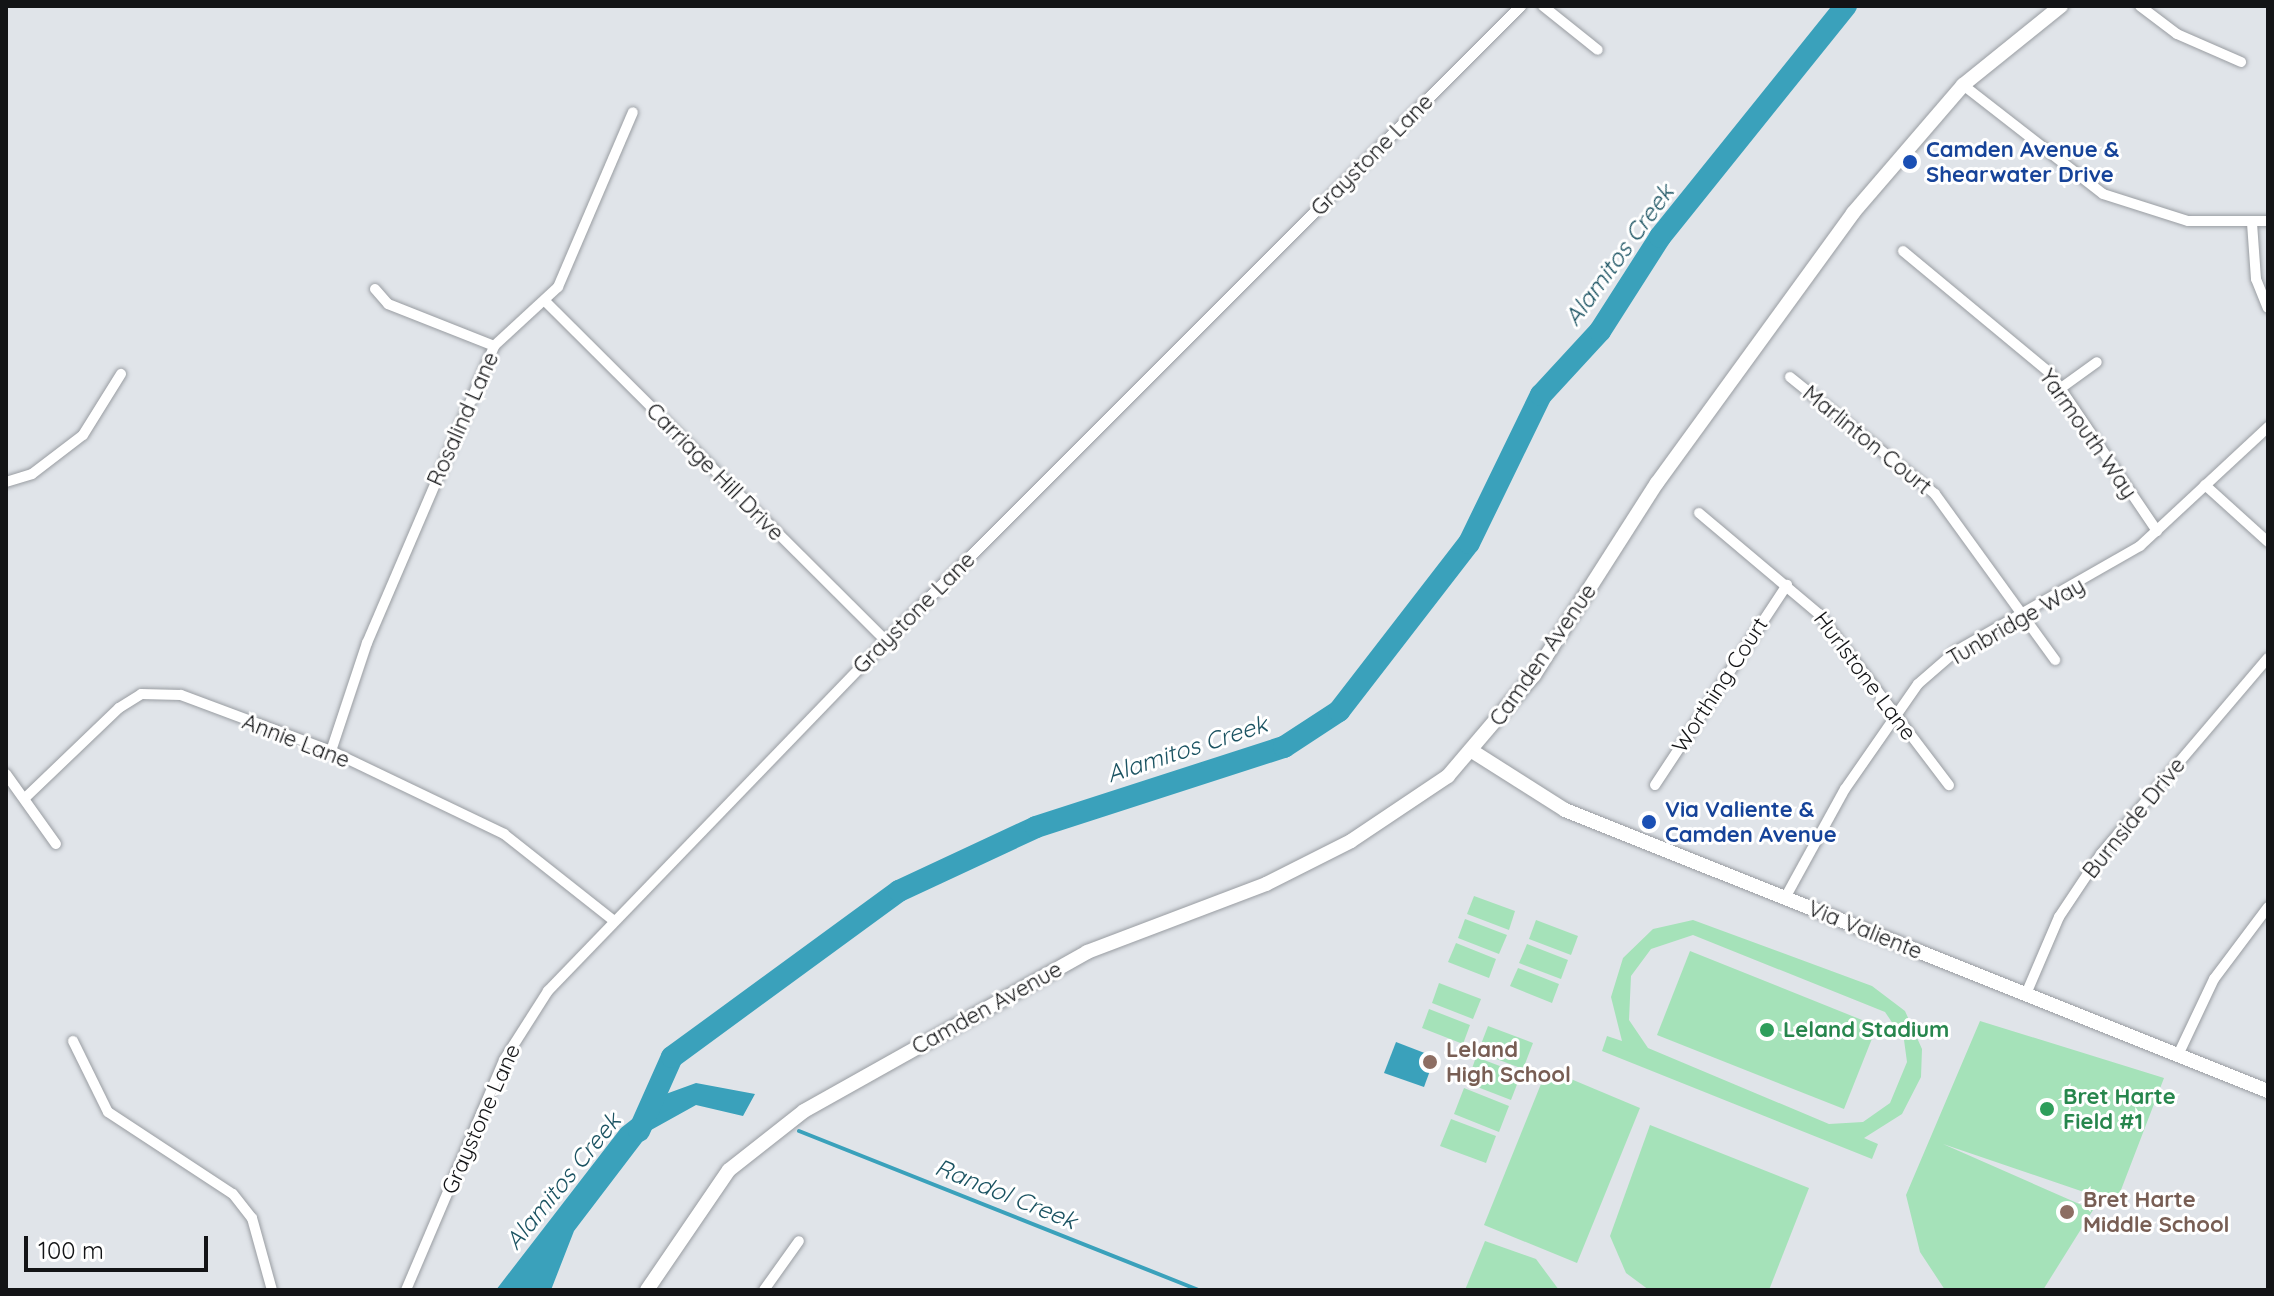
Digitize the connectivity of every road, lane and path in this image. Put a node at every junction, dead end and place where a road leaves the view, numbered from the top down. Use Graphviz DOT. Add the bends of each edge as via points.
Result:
graph roads {
  1 [pos="1521,6"];
  2 [pos="1543,6"];
  3 [pos="2061,6"];
  4 [pos="2140,6"];
  5 [pos="1598,50"];
  6 [pos="2241,62"];
  7 [pos="1963,85"];
  8 [pos="633,112"];
  9 [pos="2268,221"];
  10 [pos="2252,223"];
  11 [pos="1903,251"];
  12 [pos="375,289"];
  13 [pos="546,302"];
  14 [pos="2268,308"];
  15 [pos="494,346"];
  16 [pos="2097,362"];
  17 [pos="121,374"];
  18 [pos="1790,377"];
  19 [pos="2061,388"];
  20 [pos="2268,427"];
  21 [pos="6,482"];
  22 [pos="2205,485"];
  23 [pos="1699,513"];
  24 [pos="2157,531"];
  25 [pos="2268,542"];
  26 [pos="1787,585"];
  27 [pos="2021,614"];
  28 [pos="886,641"];
  29 [pos="2268,658"];
  30 [pos="2055,660"];
  31 [pos="1893,716"];
  32 [pos="331,751"];
  33 [pos="1472,751"];
  34 [pos="6,774"];
  35 [pos="1655,785"];
  36 [pos="1949,785"];
  37 [pos="25,798"];
  38 [pos="56,844"];
  39 [pos="1785,898"];
  40 [pos="2268,907"];
  41 [pos="614,921"];
  42 [pos="2026,994"];
  43 [pos="73,1041"];
  44 [pos="2178,1055"];
  45 [pos="2268,1091"];
  46 [pos="799,1241"];
  47 [pos="272,1290"];
  48 [pos="406,1290"];
  49 [pos="647,1290"];
  50 [pos="764,1290"];
  1 -- 28 [label="street, Graystone Lane"];
  2 -- 5 [label="street"];
  3 -- 7 [label="street, Camden Avenue"];
  4 -- 6 [label="street" via="2177,34"];
  7 -- 10 [label="street" via="2103,194 2170,218"];
  7 -- 33 [label="street, Camden Avenue" via="1853,213 1750,348 1534,675"];
  8 -- 13 [label="street"];
  9 -- 10 [label="street"];
  10 -- 14 [label="street" via="2256,279"];
  11 -- 19 [label="street, Yarmouth Way"];
  12 -- 15 [label="street" via="388,304"];
  13 -- 15 [label="street, Rosalind Lane" via="512,323"];
  13 -- 28 [label="street, Carriage Hill Drive"];
  15 -- 32 [label="street, Rosalind Lane" via="367,643"];
  16 -- 19 [label="street"];
  17 -- 21 [label="street" via="83,435 32,474"];
  18 -- 27 [label="street, Marlinton Court" via="1935,494"];
  19 -- 24 [label="street, Yarmouth Way"];
  20 -- 22 [label="street, Tunbridge Way"];
  22 -- 24 [label="street, Tunbridge Way"];
  22 -- 25 [label="street"];
  23 -- 26 [label="street, Hurlstone Lane"];
  24 -- 27 [label="street, Tunbridge Way" via="2104,571"];
  26 -- 31 [label="street, Hurlstone Lane" via="1819,614"];
  26 -- 35 [label="street, Worthing Court"];
  27 -- 30 [label="street, Marlinton Court"];
  27 -- 31 [label="street, Tunbridge Way" via="1956,651"];
  28 -- 41 [label="street, Graystone Lane"];
  29 -- 42 [label="street, Burnside Drive" via="2101,854 2059,917"];
  31 -- 36 [label="street, Hurlstone Lane"];
  31 -- 39 [label="street, Tunbridge Way"];
  32 -- 37 [label="street, Annie Lane" via="181,695 141,694"];
  32 -- 41 [label="street, Annie Lane" via="504,834"];
  33 -- 39 [label="street, Via Valiente" via="1565,810"];
  33 -- 49 [label="street, Camden Avenue" via="1435,788 1351,841 1266,884 1087,952 804,1111 729,1170"];
  34 -- 37 [label="street"];
  37 -- 38 [label="street"];
  39 -- 42 [label="street, Via Valiente"];
  40 -- 44 [label="street" via="2214,979"];
  41 -- 48 [label="street, Graystone Lane" via="548,991 504,1060"];
  42 -- 44 [label="street, Via Valiente"];
  43 -- 47 [label="street" via="108,1112 233,1194 252,1218"];
  44 -- 45 [label="street, Via Valiente"];
  46 -- 50 [label="street"];
}
